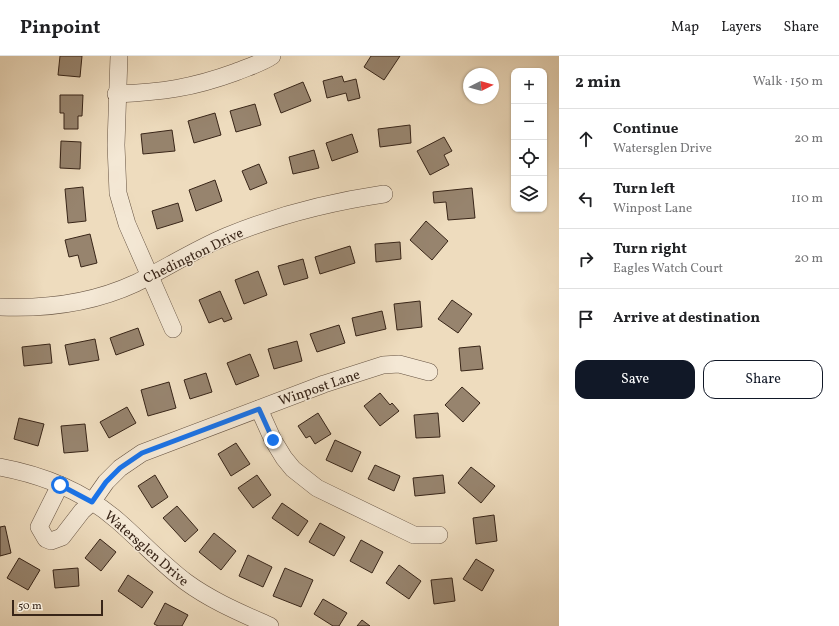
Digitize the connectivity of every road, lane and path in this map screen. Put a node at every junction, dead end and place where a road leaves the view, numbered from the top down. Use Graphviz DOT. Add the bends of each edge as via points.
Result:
graph roads {
  1 [pos="119,56"];
  2 [pos="272,56"];
  3 [pos="116,94"];
  4 [pos="384,194"];
  5 [pos="149,276"];
  6 [pos="0,307"];
  7 [pos="174,329"];
  8 [pos="429,372"];
  9 [pos="259,409"];
  10 [pos="0,467"];
  11 [pos="60,485"];
  12 [pos="92,502"];
  13 [pos="439,535"];
  14 [pos="270,626"];
  1 -- 3 [label="street"];
  2 -- 3 [label="street" via="254,65 189,87 158,92"];
  3 -- 5 [label="street" via="118,193 127,224"];
  4 -- 5 [label="street, Chedington Drive" via="308,208 264,222 226,237"];
  5 -- 6 [label="street, Chedington Drive" via="108,293 67,304 49,307"];
  5 -- 7 [label="street"];
  8 -- 9 [label="street, Winpost Lane" via="399,364 383,366 324,384"];
  9 -- 12 [label="street, Winpost Lane" via="142,453 120,468"];
  9 -- 13 [label="street" via="284,458 293,469 317,488 414,534"];
  10 -- 11 [label="street, Watersglen Drive" via="36,475"];
  11 -- 12 [label="street, Watersglen Drive"];
  11 -- 12 [label="street, Winpost Lane" via="39,528 46,539 51,541 62,538"];
  12 -- 14 [label="street, Watersglen Drive" via="117,520 175,574 199,591"];
}
